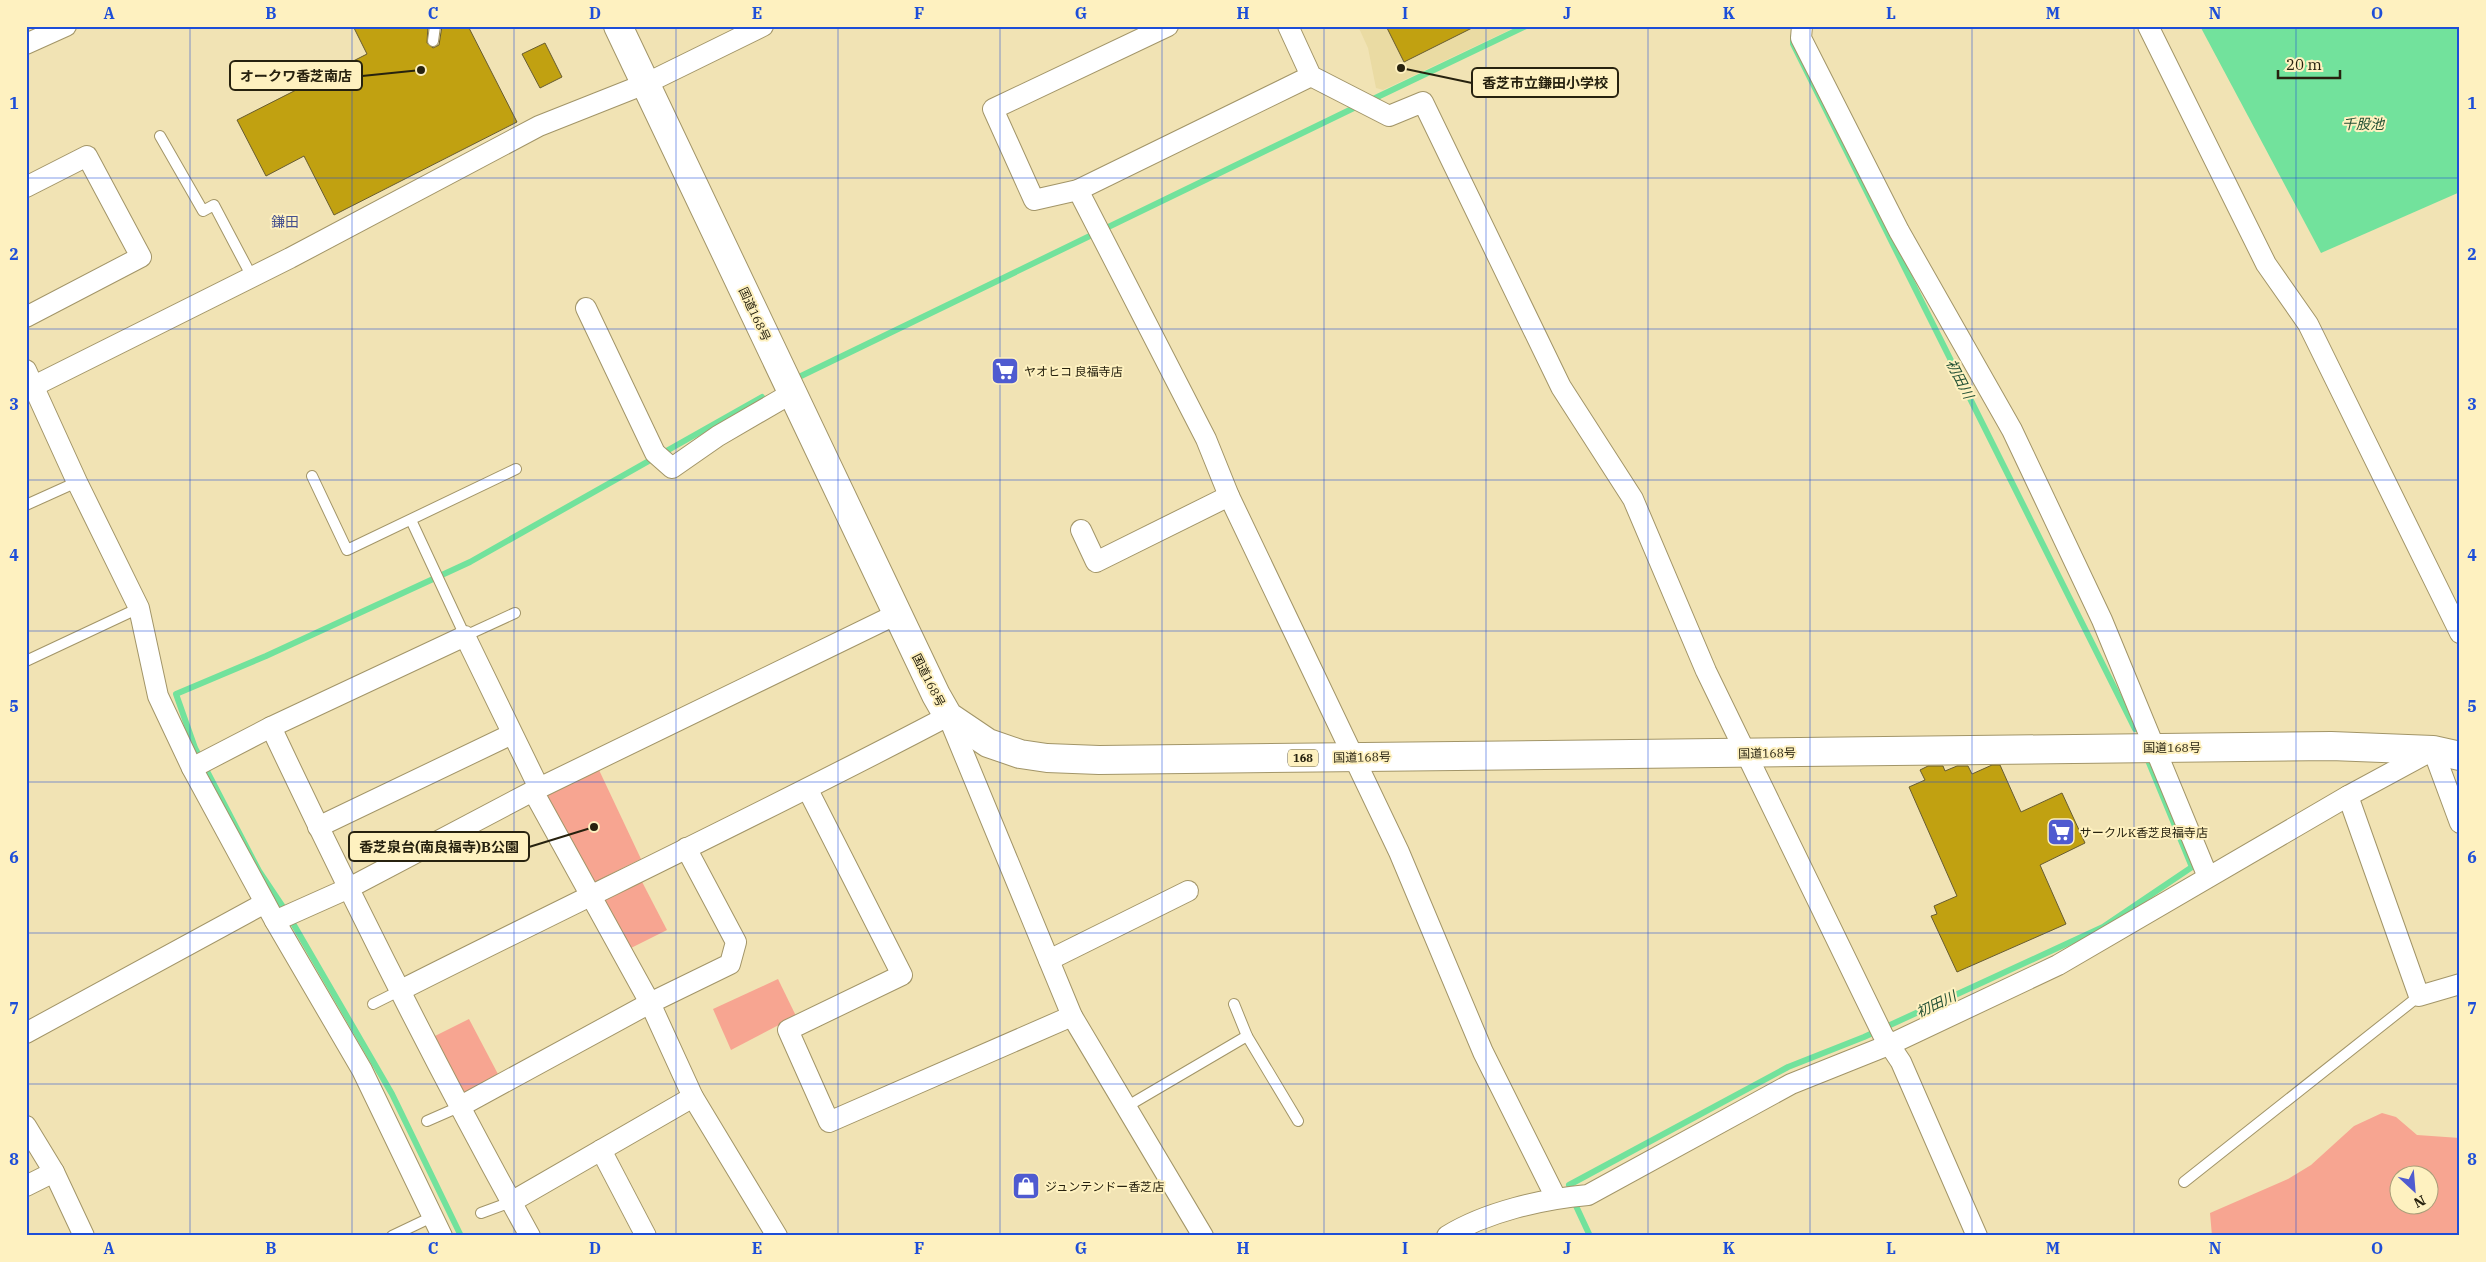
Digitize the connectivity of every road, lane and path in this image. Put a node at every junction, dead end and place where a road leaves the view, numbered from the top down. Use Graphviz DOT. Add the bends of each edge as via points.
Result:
graph roads {
  1 [pos="66,26"];
  2 [pos="435,26"];
  3 [pos="618,26"];
  4 [pos="763,26"];
  5 [pos="1168,26"];
  6 [pos="1288,26"];
  7 [pos="1802,26"];
  8 [pos="2148,26"];
  9 [pos="433,41"];
  10 [pos="26,44"];
  11 [pos="1311,76"];
  12 [pos="645,84"];
  13 [pos="160,136"];
  14 [pos="26,187"];
  15 [pos="1078,190"];
  16 [pos="252,277"];
  17 [pos="586,308"];
  18 [pos="26,317"];
  19 [pos="30,378"];
  20 [pos="792,393"];
  21 [pos="516,469"];
  22 [pos="312,476"];
  23 [pos="77,482"];
  24 [pos="1229,496"];
  25 [pos="26,505"];
  26 [pos="411,520"];
  27 [pos="1081,530"];
  28 [pos="139,608"];
  29 [pos="515,613"];
  30 [pos="897,614"];
  31 [pos="2460,633"];
  32 [pos="466,636"];
  33 [pos="26,661"];
  34 [pos="948,716"];
  35 [pos="271,727"];
  36 [pos="512,734"];
  37 [pos="2153,748"];
  38 [pos="2433,750"];
  39 [pos="1748,753"];
  40 [pos="2460,756"];
  41 [pos="1353,757"];
  42 [pos="192,768"];
  43 [pos="536,790"];
  44 [pos="808,790"];
  45 [pos="2348,796"];
  46 [pos="2460,823"];
  47 [pos="318,826"];
  48 [pos="686,848"];
  49 [pos="2208,877"];
  50 [pos="349,888"];
  51 [pos="1188,891"];
  52 [pos="590,894"];
  53 [pos="265,903"];
  54 [pos="275,921"];
  55 [pos="1049,960"];
  56 [pos="2460,984"];
  57 [pos="400,990"];
  58 [pos="2419,996"];
  59 [pos="650,1003"];
  60 [pos="373,1004"];
  61 [pos="1234,1004"];
  62 [pos="1072,1016"];
  63 [pos="26,1033"];
  64 [pos="1884,1034"];
  65 [pos="1247,1036"];
  66 [pos="693,1097"];
  67 [pos="1126,1107"];
  68 [pos="459,1108"];
  69 [pos="427,1120"];
  70 [pos="1298,1121"];
  71 [pos="26,1126"];
  72 [pos="601,1150"];
  73 [pos="54,1172"];
  74 [pos="2184,1182"];
  75 [pos="26,1186"];
  76 [pos="1556,1198"];
  77 [pos="511,1202"];
  78 [pos="481,1213"];
  79 [pos="434,1216"];
  80 [pos="84,1236"];
  81 [pos="392,1236"];
  82 [pos="442,1236"];
  83 [pos="530,1236"];
  84 [pos="646,1236"];
  85 [pos="777,1236"];
  86 [pos="1203,1236"];
  87 [pos="1447,1236"];
  88 [pos="1977,1236"];
  1 -- 10 [label="street"];
  2 -- 9 [label="lane"];
  3 -- 12 [label="highway, 国道168号 / 168"];
  4 -- 12 [label="street"];
  5 -- 15 [label="street" via="992,109 1034,200"];
  6 -- 11 [label="street"];
  7 -- 37 [label="street" via="1802,38 1899,231 2012,430 2102,620"];
  8 -- 31 [label="street" via="2266,264 2308,324"];
  11 -- 15 [label="street"];
  11 -- 39 [label="street" via="1389,116 1423,102 1561,387 1633,499 1706,671"];
  12 -- 16 [label="street" via="539,126"];
  12 -- 20 [label="highway, 国道168号 / 168"];
  13 -- 16 [label="lane" via="203,211 214,204"];
  14 -- 18 [label="street" via="87,156 141,257"];
  15 -- 24 [label="street" via="1206,439"];
  16 -- 19 [label="street"];
  17 -- 20 [label="street" via="660,458 672,468 718,436"];
  19 -- 23 [label="street"];
  20 -- 30 [label="highway, 国道168号 / 168"];
  21 -- 26 [label="lane"];
  22 -- 26 [label="lane" via="347,550"];
  23 -- 25 [label="lane"];
  23 -- 28 [label="street"];
  24 -- 27 [label="street" via="1096,562"];
  24 -- 41 [label="street"];
  26 -- 32 [label="lane"];
  28 -- 33 [label="lane"];
  28 -- 42 [label="street" via="158,696"];
  29 -- 32 [label="lane"];
  30 -- 34 [label="highway, 国道168号 / 168"];
  30 -- 43 [label="street"];
  32 -- 35 [label="street"];
  32 -- 36 [label="street"];
  34 -- 41 [label="highway, 国道168号 / 168" via="988,743 1020,754 1047,758"];
  34 -- 44 [label="street"];
  34 -- 55 [label="street"];
  35 -- 42 [label="street"];
  35 -- 47 [label="street"];
  36 -- 43 [label="street"];
  36 -- 47 [label="street"];
  37 -- 38 [label="highway, 国道168号 / 168" via="2331,746"];
  37 -- 39 [label="highway, 国道168号 / 168"];
  37 -- 49 [label="street"];
  38 -- 40 [label="highway, 国道168号 / 168"];
  38 -- 45 [label="street"];
  38 -- 46 [label="street"];
  39 -- 41 [label="highway, 国道168号 / 168"];
  39 -- 64 [label="street"];
  41 -- 76 [label="street" via="1399,852 1483,1052"];
  42 -- 53 [label="street"];
  43 -- 50 [label="street"];
  43 -- 52 [label="street"];
  44 -- 48 [label="street"];
  44 -- 62 [label="street" via="902,975 788,1030 829,1122"];
  45 -- 49 [label="street"];
  45 -- 58 [label="street"];
  47 -- 50 [label="street"];
  48 -- 52 [label="street"];
  48 -- 59 [label="street" via="736,942 730,964"];
  49 -- 64 [label="street" via="2058,965"];
  50 -- 54 [label="street"];
  50 -- 57 [label="street"];
  51 -- 55 [label="street"];
  52 -- 57 [label="street"];
  52 -- 59 [label="street"];
  53 -- 54 [label="street"];
  53 -- 63 [label="street"];
  54 -- 79 [label="street" via="362,1070"];
  55 -- 62 [label="street"];
  56 -- 58 [label="street"];
  57 -- 60 [label="lane"];
  57 -- 68 [label="street"];
  58 -- 74 [label="lane"];
  59 -- 66 [label="street"];
  59 -- 68 [label="street"];
  61 -- 65 [label="lane"];
  62 -- 67 [label="street"];
  64 -- 76 [label="street" via="1588,1195"];
  64 -- 88 [label="street" via="1905,1072"];
  65 -- 67 [label="lane"];
  65 -- 70 [label="lane"];
  66 -- 72 [label="street"];
  66 -- 85 [label="street"];
  67 -- 86 [label="street"];
  68 -- 69 [label="lane"];
  68 -- 77 [label="street"];
  71 -- 73 [label="street"];
  72 -- 77 [label="street"];
  72 -- 84 [label="street"];
  73 -- 75 [label="street"];
  73 -- 80 [label="street"];
  76 -- 87 [label="street" via="1468,1223"];
  77 -- 78 [label="lane"];
  77 -- 83 [label="street"];
  79 -- 81 [label="lane"];
  79 -- 82 [label="street"];
}
